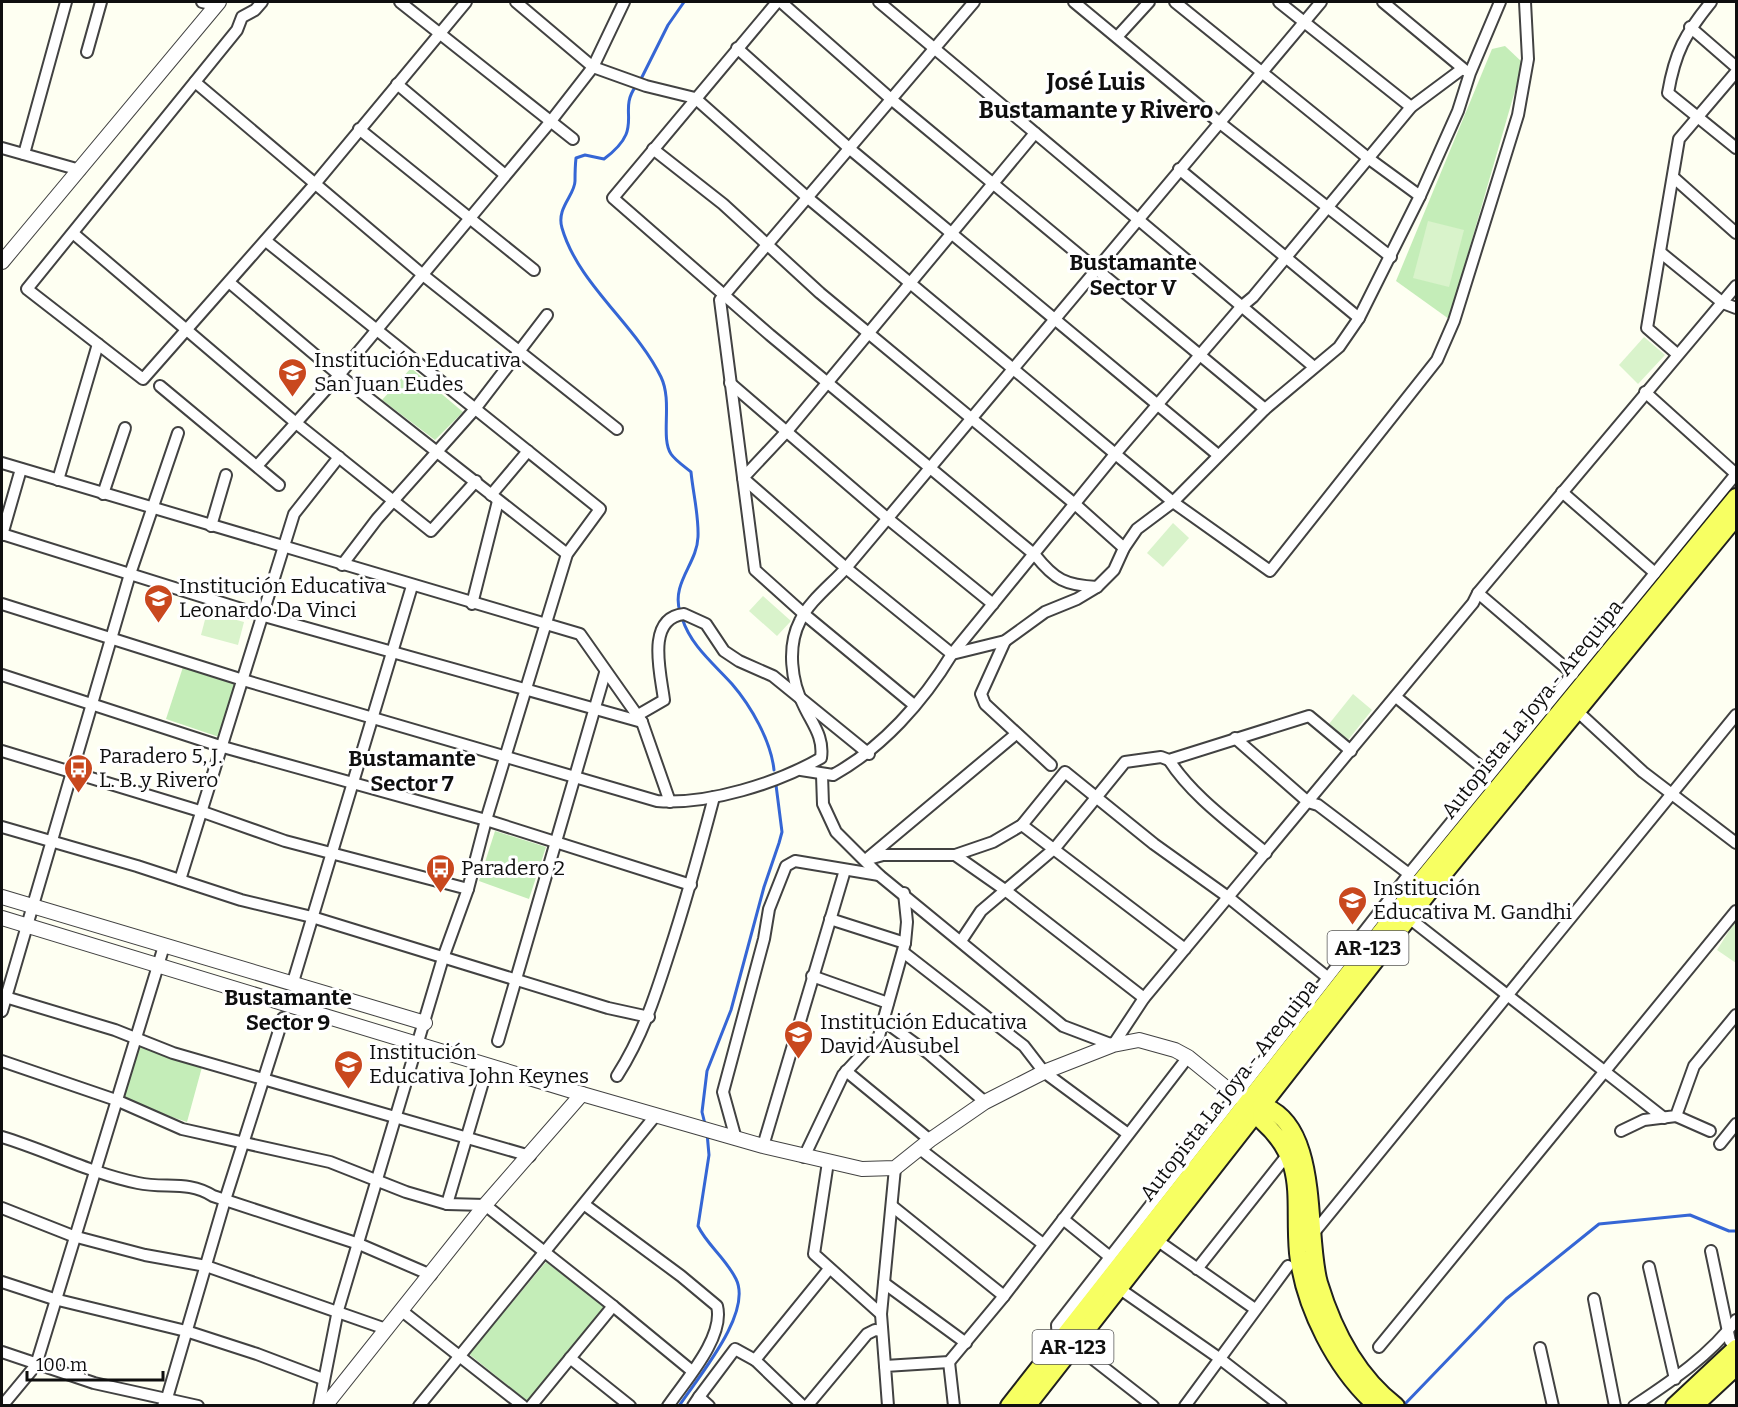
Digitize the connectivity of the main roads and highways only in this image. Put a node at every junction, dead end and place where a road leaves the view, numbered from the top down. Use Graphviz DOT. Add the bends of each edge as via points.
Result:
graph roads {
  1 [pos="1737,497"];
  2 [pos="1737,517"];
  3 [pos="1248,1096"];
  4 [pos="1335,1341"];
  5 [pos="1067,1344"];
  6 [pos="1737,1348"];
  7 [pos="1737,1367"];
  8 [pos="1032,1403"];
  9 [pos="1009,1406"];
  10 [pos="1377,1406"];
  11 [pos="1396,1406"];
  12 [pos="1674,1406"];
  13 [pos="1694,1406"];
  1 -- 3 [label="main road, Autopista La Joya - Arequipa / AR-123"];
  2 -- 3 [label="main road, Autopista La Joya - Arequipa / AR-123" via="1409,918"];
  3 -- 4 [label="main road" via="1288,1154 1296,1185 1293,1260 1311,1302"];
  3 -- 4 [label="main road" via="1273,1108 1299,1147 1308,1171 1311,1236"];
  3 -- 5 [label="main road, Autopista La Joya - Arequipa / AR-123"];
  3 -- 5 [label="main road, Autopista La Joya - Arequipa / AR-123" via="1158,1241 1120,1289"];
  4 -- 10 [label="main road" via="1348,1374"];
  4 -- 11 [label="main road"];
  5 -- 8 [label="main road, Autopista La Joya - Arequipa / AR-123"];
  5 -- 9 [label="main road, Autopista La Joya - Arequipa / AR-123"];
  6 -- 12 [label="main road"];
  7 -- 13 [label="main road"];
}
